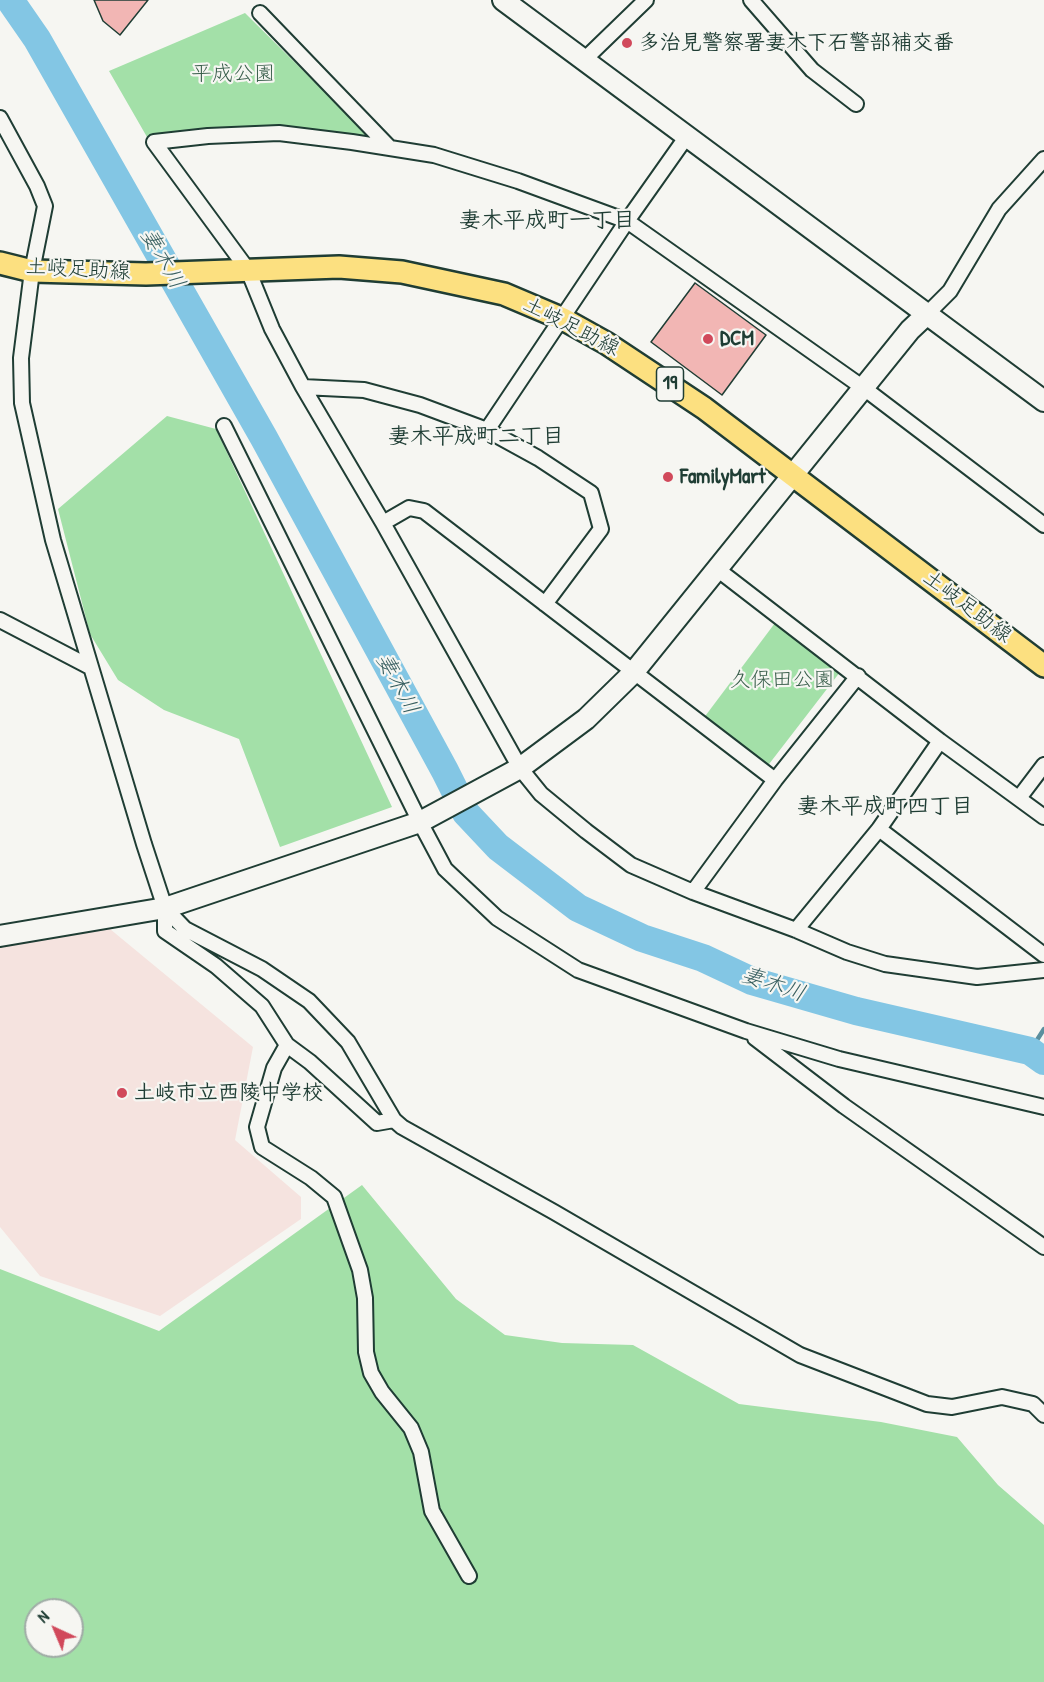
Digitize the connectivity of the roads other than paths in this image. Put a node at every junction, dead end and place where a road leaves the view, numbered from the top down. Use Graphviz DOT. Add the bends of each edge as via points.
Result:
graph roads {
  1 [pos="503,0"];
  2 [pos="646,0"];
  3 [pos="751,0"];
  4 [pos="260,14"];
  5 [pos="585,59"];
  6 [pos="856,104"];
  7 [pos="0,118"];
  8 [pos="687,136"];
  9 [pos="390,148"];
  10 [pos="1044,159"];
  11 [pos="627,221"];
  12 [pos="0,263"];
  13 [pos="238,270"];
  14 [pos="39,271"];
  15 [pos="927,314"];
  16 [pos="563,319"];
  17 [pos="303,387"];
  18 [pos="865,389"];
  19 [pos="1044,401"];
  20 [pos="224,426"];
  21 [pos="487,430"];
  22 [pos="792,475"];
  23 [pos="383,523"];
  24 [pos="1044,525"];
  25 [pos="717,569"];
  26 [pos="545,604"];
  27 [pos="0,620"];
  28 [pos="1044,666"];
  29 [pos="90,667"];
  30 [pos="633,673"];
  31 [pos="858,676"];
  32 [pos="940,741"];
  33 [pos="1044,765"];
  34 [pos="520,768"];
  35 [pos="775,780"];
  36 [pos="1019,798"];
  37 [pos="1044,817"];
  38 [pos="420,822"];
  39 [pos="879,829"];
  40 [pos="693,891"];
  41 [pos="165,908"];
  42 [pos="796,930"];
  43 [pos="0,936"];
  44 [pos="1044,955"];
  45 [pos="1044,970"];
  46 [pos="746,1031"];
  47 [pos="287,1045"];
  48 [pos="1044,1107"];
  49 [pos="394,1120"];
  50 [pos="1044,1247"];
  51 [pos="1044,1415"];
  52 [pos="470,1576"];
  1 -- 5 [label="street"];
  2 -- 5 [label="street"];
  3 -- 6 [label="street" via="812,70"];
  4 -- 9 [label="street"];
  5 -- 8 [label="street"];
  7 -- 14 [label="street" via="45,206"];
  8 -- 11 [label="street"];
  8 -- 15 [label="street"];
  9 -- 11 [label="street" via="435,155"];
  9 -- 13 [label="street" via="279,133 154,142"];
  10 -- 15 [label="street" via="999,209 950,291"];
  11 -- 16 [label="street"];
  11 -- 18 [label="street"];
  12 -- 14 [label="main road, 土岐足助線 / 19"];
  13 -- 14 [label="main road, 土岐足助線 / 19" via="146,274"];
  13 -- 16 [label="main road, 土岐足助線 / 19" via="339,267 402,272 504,294"];
  13 -- 17 [label="street"];
  14 -- 29 [label="street" via="21,358 22,403 53,540"];
  15 -- 18 [label="street"];
  15 -- 19 [label="street"];
  16 -- 21 [label="street"];
  16 -- 22 [label="main road, 土岐足助線 / 19" via="704,408"];
  17 -- 21 [label="street" via="364,390 420,405"];
  17 -- 23 [label="street"];
  18 -- 22 [label="street"];
  18 -- 24 [label="street"];
  20 -- 38 [label="street"];
  21 -- 26 [label="street" via="591,493 601,529"];
  22 -- 25 [label="street"];
  22 -- 28 [label="main road, 土岐足助線 / 19"];
  23 -- 26 [label="street" via="409,508 424,511"];
  23 -- 34 [label="street"];
  25 -- 30 [label="street"];
  25 -- 31 [label="street"];
  26 -- 30 [label="street"];
  27 -- 29 [label="street"];
  29 -- 41 [label="street"];
  30 -- 34 [label="street" via="586,718"];
  30 -- 35 [label="street"];
  31 -- 32 [label="street"];
  31 -- 35 [label="street"];
  32 -- 36 [label="street"];
  32 -- 39 [label="street"];
  33 -- 36 [label="street"];
  34 -- 38 [label="street"];
  34 -- 40 [label="street" via="542,794 631,865"];
  35 -- 40 [label="street"];
  36 -- 37 [label="street"];
  38 -- 41 [label="street"];
  38 -- 46 [label="street" via="445,869 497,918 578,970"];
  39 -- 42 [label="street"];
  39 -- 44 [label="street"];
  40 -- 42 [label="street"];
  41 -- 43 [label="street"];
  41 -- 47 [label="street" via="165,931 216,966 262,1006"];
  41 -- 49 [label="street" via="185,929 262,969 309,1001 348,1042"];
  42 -- 45 [label="street" via="885,964 977,977"];
  46 -- 48 [label="street" via="839,1059"];
  46 -- 50 [label="street" via="844,1106"];
  47 -- 49 [label="street" via="377,1123"];
  47 -- 52 [label="street" via="274,1068 257,1127 262,1147 334,1197 360,1269 370,1373 411,1428 421,1452 432,1511"];
  49 -- 51 [label="street" via="800,1355 927,1404 952,1407 1002,1397 1033,1404"];
}
